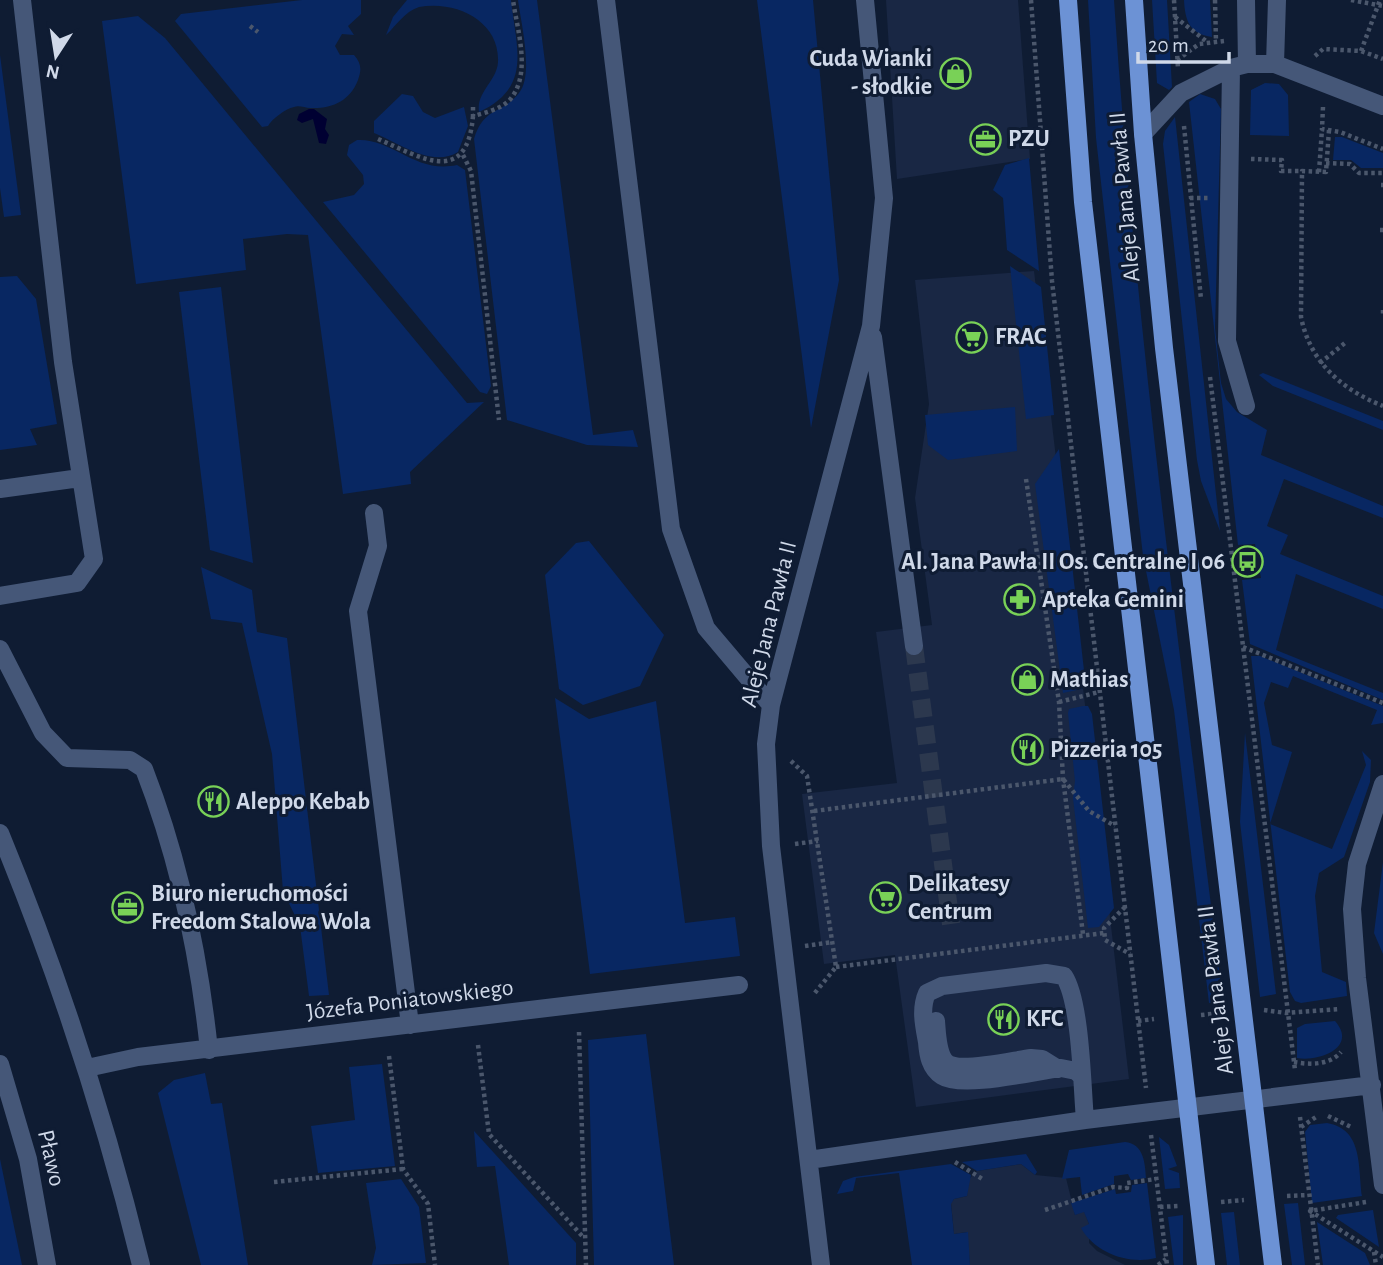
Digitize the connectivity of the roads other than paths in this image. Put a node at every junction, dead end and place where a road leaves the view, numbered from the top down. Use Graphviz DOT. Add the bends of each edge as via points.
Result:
graph roads {
  1 [pos="22,0"];
  2 [pos="606,0"];
  3 [pos="864,0"];
  4 [pos="1068,0"];
  5 [pos="1134,0"];
  6 [pos="1246,0"];
  7 [pos="1277,0"];
  8 [pos="1275,64"];
  9 [pos="1239,66"];
  10 [pos="1383,106"];
  11 [pos="1143,134"];
  12 [pos="871,327"];
  13 [pos="1246,406"];
  14 [pos="80,478"];
  15 [pos="0,489"];
  16 [pos="374,513"];
  17 [pos="0,596"];
  18 [pos="914,646"];
  19 [pos="0,649"];
  20 [pos="771,705"];
  21 [pos="1383,784"];
  22 [pos="0,833"];
  23 [pos="738,985"];
  24 [pos="410,1025"];
  25 [pos="209,1050"];
  26 [pos="0,1064"];
  27 [pos="88,1068"];
  28 [pos="1081,1076"];
  29 [pos="1372,1085"];
  30 [pos="1254,1100"];
  31 [pos="1189,1109"];
  32 [pos="1085,1120"];
  33 [pos="809,1160"];
  34 [pos="1383,1185"];
  35 [pos="47,1265"];
  36 [pos="141,1265"];
  37 [pos="821,1265"];
  38 [pos="1206,1265"];
  39 [pos="1273,1265"];
  1 -- 14 [label="street"];
  2 -- 20 [label="street" via="671,529 706,628"];
  3 -- 12 [label="street, Aleje Jana Pawła II" via="884,198"];
  4 -- 31 [label="main road, Aleje Jana Pawła II" via="1083,202"];
  5 -- 11 [label="main road, Aleje Jana Pawła II"];
  6 -- 9 [label="street"];
  7 -- 8 [label="street"];
  8 -- 9 [label="street"];
  8 -- 10 [label="street"];
  9 -- 11 [label="street" via="1181,93"];
  9 -- 13 [label="street" via="1227,341"];
  11 -- 30 [label="main road, Aleje Jana Pawła II"];
  12 -- 18 [label="street"];
  12 -- 20 [label="street, Aleje Jana Pawła II"];
  14 -- 15 [label="street"];
  14 -- 17 [label="street" via="94,559 77,583"];
  16 -- 24 [label="street" via="378,546 358,611"];
  19 -- 25 [label="street" via="43,733 67,758 130,760 144,769 200,966"];
  20 -- 33 [label="street, Aleje Jana Pawła II" via="766,744 771,846"];
  21 -- 29 [label="street" via="1357,864 1352,909"];
  22 -- 27 [label="street"];
  23 -- 24 [label="street, Józefa Poniatowskiego"];
  24 -- 25 [label="street, Józefa Poniatowskiego"];
  25 -- 27 [label="street, Józefa Poniatowskiego" via="138,1057"];
  26 -- 35 [label="street, Pławo" via="28,1159"];
  27 -- 36 [label="street"];
  28 -- 28 [label="street" via="1072,989 1065,976 1046,973 942,986 927,993 923,1007 931,1065 943,1077 966,1080 1058,1069"];
  28 -- 32 [label="street"];
  29 -- 30 [label="street"];
  29 -- 34 [label="street"];
  30 -- 31 [label="street"];
  30 -- 39 [label="main road, Aleje Jana Pawła II"];
  31 -- 32 [label="street"];
  31 -- 38 [label="main road, Aleje Jana Pawła II"];
  32 -- 33 [label="street"];
  33 -- 37 [label="street, Aleje Jana Pawła II"];
}
